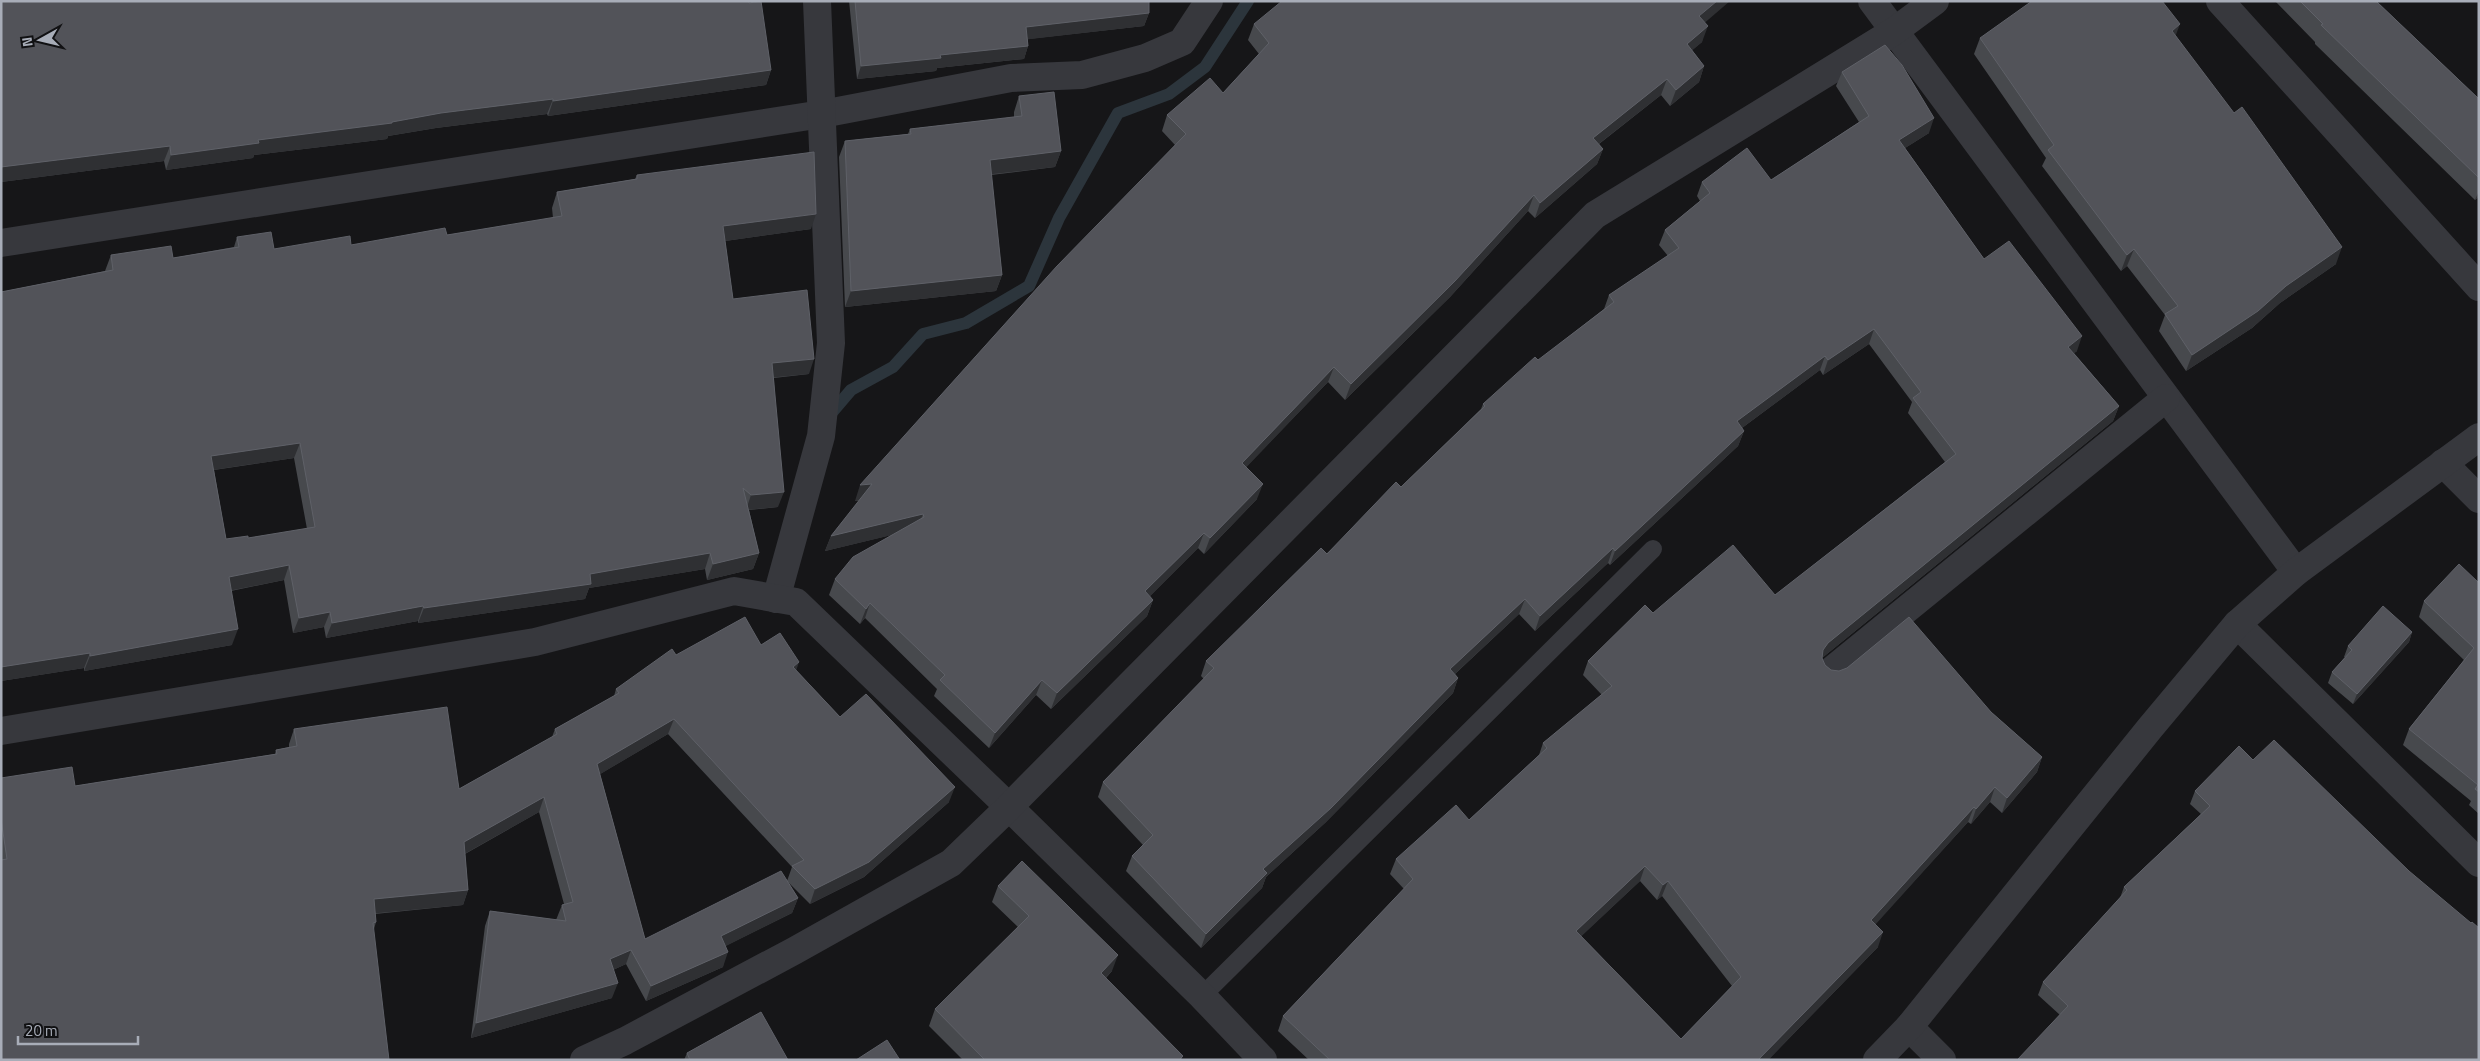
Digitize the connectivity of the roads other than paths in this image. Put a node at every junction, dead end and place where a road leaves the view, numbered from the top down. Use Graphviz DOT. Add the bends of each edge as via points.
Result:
graph roads {
  1 [pos="817,1"];
  2 [pos="1209,1"];
  3 [pos="1872,1"];
  4 [pos="1935,1"];
  5 [pos="2220,1"];
  6 [pos="1893,32"];
  7 [pos="822,114"];
  8 [pos="1,243"];
  9 [pos="2479,287"];
  10 [pos="2166,398"];
  11 [pos="2479,437"];
  12 [pos="2443,463"];
  13 [pos="2479,498"];
  14 [pos="1653,549"];
  15 [pos="2296,572"];
  16 [pos="776,599"];
  17 [pos="2237,624"];
  18 [pos="1832,670"];
  19 [pos="1,731"];
  20 [pos="1009,806"];
  21 [pos="2479,863"];
  22 [pos="1202,996"];
  23 [pos="1910,1027"];
  24 [pos="584,1060"];
  25 [pos="1263,1060"];
  26 [pos="1877,1060"];
  27 [pos="1942,1060"];
  1 -- 7 [label="street"];
  2 -- 7 [label="street" via="1182,42 1145,58 1082,75 1011,78"];
  3 -- 6 [label="street"];
  4 -- 6 [label="street"];
  5 -- 9 [label="street"];
  6 -- 10 [label="street"];
  6 -- 20 [label="street" via="1595,215"];
  7 -- 8 [label="street"];
  7 -- 16 [label="street" via="831,343 821,436"];
  10 -- 15 [label="street"];
  10 -- 18 [label="street"];
  11 -- 12 [label="street"];
  12 -- 13 [label="street"];
  12 -- 15 [label="street"];
  14 -- 22 [label="lane"];
  15 -- 17 [label="street"];
  16 -- 19 [label="street" via="734,591 536,642"];
  16 -- 20 [label="street" via="796,602"];
  17 -- 21 [label="street"];
  17 -- 23 [label="street"];
  20 -- 22 [label="street"];
  20 -- 24 [label="street" via="950,863 794,951"];
  22 -- 25 [label="street"];
  23 -- 26 [label="street"];
  23 -- 27 [label="street"];
}
